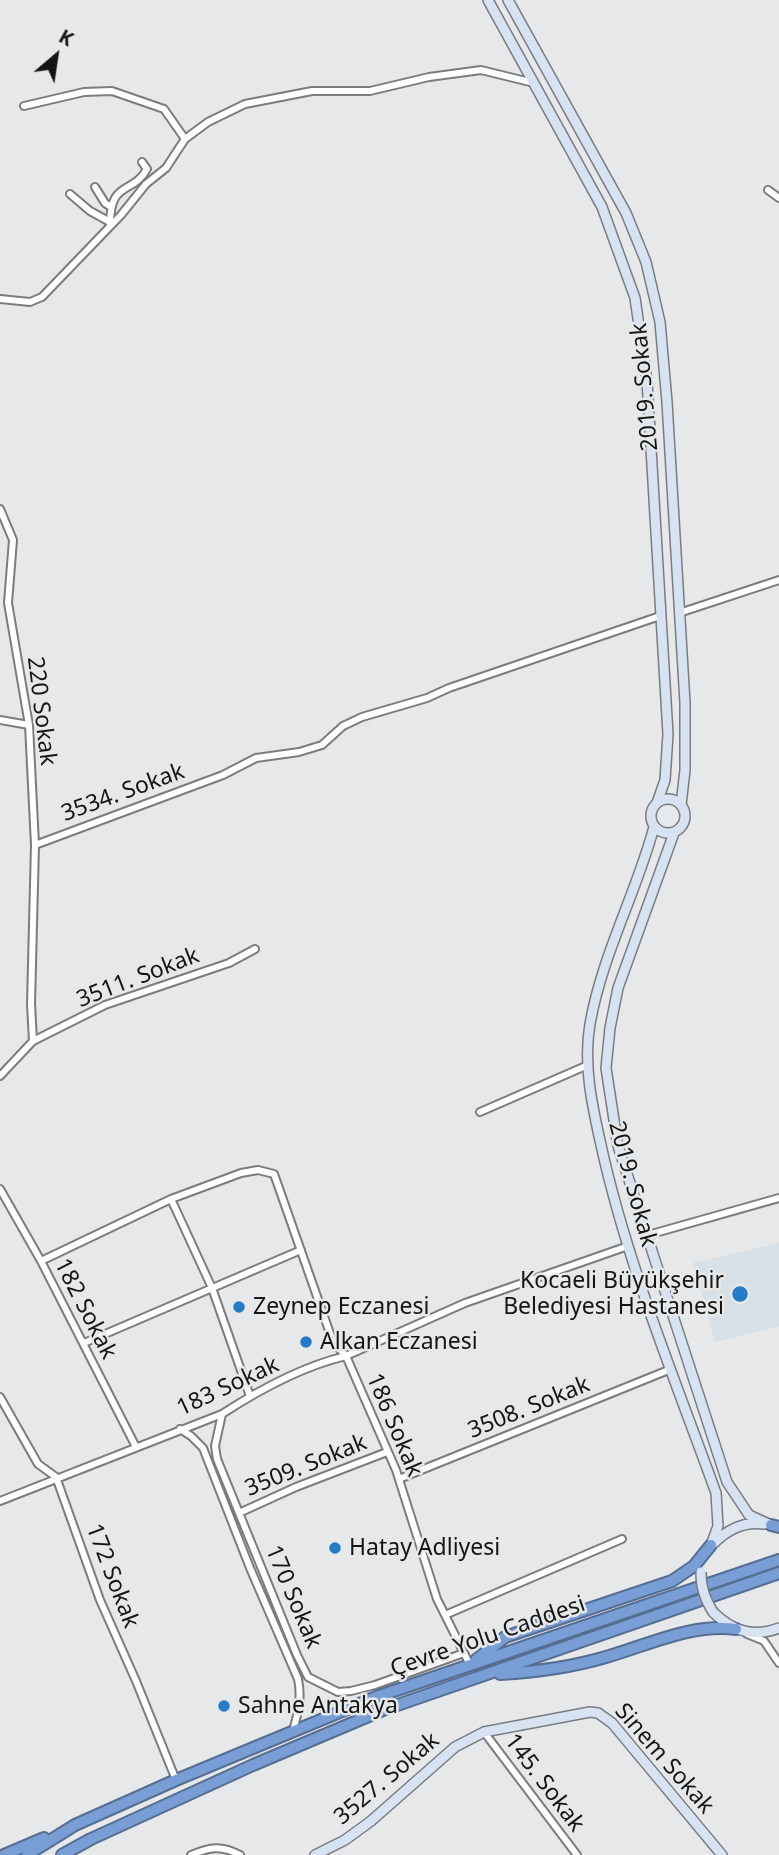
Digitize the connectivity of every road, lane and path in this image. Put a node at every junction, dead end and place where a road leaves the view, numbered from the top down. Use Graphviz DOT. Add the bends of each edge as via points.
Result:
graph roads {
  1 [pos="488,0"];
  2 [pos="508,0"];
  3 [pos="534,83"];
  4 [pos="24,106"];
  5 [pos="185,139"];
  6 [pos="142,162"];
  7 [pos="95,187"];
  8 [pos="768,190"];
  9 [pos="70,194"];
  10 [pos="779,198"];
  11 [pos="111,207"];
  12 [pos="110,224"];
  13 [pos="0,299"];
  14 [pos="0,509"];
  15 [pos="779,580"];
  16 [pos="679,613"];
  17 [pos="660,616"];
  18 [pos="0,720"];
  19 [pos="29,725"];
  20 [pos="657,803"];
  21 [pos="681,805"];
  22 [pos="654,827"];
  23 [pos="674,832"];
  24 [pos="35,845"];
  25 [pos="255,949"];
  26 [pos="33,1041"];
  27 [pos="588,1065"];
  28 [pos="0,1076"];
  29 [pos="480,1112"];
  30 [pos="0,1189"];
  31 [pos="779,1198"];
  32 [pos="171,1199"];
  33 [pos="648,1235"];
  34 [pos="628,1246"];
  35 [pos="301,1250"];
  36 [pos="41,1261"];
  37 [pos="212,1288"];
  38 [pos="84,1343"];
  39 [pos="346,1356"];
  40 [pos="671,1369"];
  41 [pos="250,1396"];
  42 [pos="0,1397"];
  43 [pos="222,1413"];
  44 [pos="180,1429"];
  45 [pos="136,1447"];
  46 [pos="387,1452"];
  47 [pos="56,1477"];
  48 [pos="399,1479"];
  49 [pos="0,1501"];
  50 [pos="239,1513"];
  51 [pos="776,1527"];
  52 [pos="622,1539"];
  53 [pos="711,1545"];
  54 [pos="779,1560"];
  55 [pos="779,1573"];
  56 [pos="445,1615"];
  57 [pos="779,1628"];
  58 [pos="736,1629"];
  59 [pos="464,1653"];
  60 [pos="779,1663"];
  61 [pos="470,1665"];
  62 [pos="487,1674"];
  63 [pos="293,1731"];
  64 [pos="484,1731"];
  65 [pos="176,1780"];
  66 [pos="75,1825"];
  67 [pos="91,1839"];
  68 [pos="4,1855"];
  69 [pos="26,1855"];
  70 [pos="62,1855"];
  71 [pos="69,1855"];
  72 [pos="191,1855"];
  73 [pos="240,1855"];
  74 [pos="315,1855"];
  75 [pos="577,1855"];
  76 [pos="722,1855"];
  1 -- 3 [label="street, 2019. Sokak"];
  2 -- 16 [label="street, 2019. Sokak" via="599,161 646,262 660,322"];
  3 -- 5 [label="street" via="481,70 370,91 279,96 245,104"];
  3 -- 17 [label="street, 2019. Sokak" via="602,207 635,298 647,381"];
  4 -- 5 [label="street" via="84,92 112,91 164,109"];
  5 -- 12 [label="street" via="166,168"];
  6 -- 11 [label="street" via="147,169 144,176 117,194"];
  7 -- 11 [label="street"];
  8 -- 10 [label="street"];
  9 -- 12 [label="street"];
  11 -- 12 [label="street"];
  12 -- 13 [label="street" via="41,297 30,302"];
  14 -- 19 [label="street, 220 Sokak" via="13,540 8,603"];
  15 -- 16 [label="street"];
  16 -- 21 [label="street, 2019. Sokak" via="685,704"];
  17 -- 20 [label="street, 2019. Sokak" via="668,733 665,780"];
  17 -- 24 [label="street, 3534. Sokak" via="362,717 322,745 256,758 223,775"];
  18 -- 19 [label="street"];
  19 -- 24 [label="street, 220 Sokak"];
  20 -- 21 [label="street" via="666,799"];
  20 -- 22 [label="street, 2019. Sokak" via="651,812"];
  21 -- 23 [label="street, 2019. Sokak" via="685,820"];
  22 -- 23 [label="street" via="663,833"];
  22 -- 27 [label="street, 2019. Sokak" via="602,971 590,1026"];
  23 -- 33 [label="street, 2019. Sokak" via="618,988 607,1068 618,1146"];
  24 -- 26 [label="street, 220 Sokak"];
  25 -- 26 [label="street, 3511. Sokak" via="105,1005"];
  26 -- 28 [label="street"];
  27 -- 29 [label="street"];
  27 -- 34 [label="street, 2019. Sokak" via="600,1142"];
  30 -- 36 [label="street, 182 Sokak"];
  31 -- 33 [label="street"];
  32 -- 35 [label="street, 186 Sokak" via="241,1173 258,1170 274,1174"];
  32 -- 36 [label="street, 186 Sokak"];
  32 -- 37 [label="street"];
  33 -- 51 [label="street, 2019. Sokak" via="727,1482 749,1515"];
  34 -- 39 [label="street, 183 Sokak" via="465,1303"];
  34 -- 40 [label="street, 2019. Sokak"];
  35 -- 37 [label="street"];
  35 -- 39 [label="street, 186 Sokak" via="333,1342"];
  36 -- 38 [label="street, 182 Sokak"];
  37 -- 38 [label="street"];
  37 -- 41 [label="street"];
  38 -- 45 [label="street, 182 Sokak"];
  39 -- 41 [label="street, 183 Sokak"];
  39 -- 46 [label="street, 186 Sokak"];
  40 -- 48 [label="street, 3508. Sokak"];
  40 -- 53 [label="street, 2019. Sokak" via="716,1493 718,1526"];
  41 -- 43 [label="street, 183 Sokak"];
  42 -- 47 [label="street, 172 Sokak" via="38,1464"];
  43 -- 44 [label="street, 183 Sokak"];
  43 -- 50 [label="street, 170 Sokak" via="215,1446"];
  44 -- 45 [label="street, 183 Sokak"];
  44 -- 63 [label="street, 170 Sokak" via="203,1448 298,1679 300,1709"];
  45 -- 47 [label="street, 183 Sokak"];
  46 -- 48 [label="street, 186 Sokak"];
  46 -- 50 [label="street, 3509. Sokak"];
  47 -- 49 [label="street, 183 Sokak"];
  47 -- 65 [label="street, 172 Sokak" via="100,1600"];
  48 -- 56 [label="street, 186 Sokak"];
  50 -- 59 [label="street, 170 Sokak" via="308,1677 338,1692 351,1691"];
  51 -- 53 [label="street" via="738,1526"];
  52 -- 56 [label="street"];
  53 -- 58 [label="street, 2019. Sokak, bridge" via="701,1572 703,1593 713,1612"];
  53 -- 61 [label="highway" via="694,1566 672,1581 505,1637"];
  54 -- 61 [label="highway, Çevre Yolu Caddesi"];
  55 -- 62 [label="highway, Çevre Yolu Caddesi"];
  56 -- 59 [label="street, 186 Sokak"];
  57 -- 58 [label="street" via="751,1633"];
  58 -- 60 [label="street" via="764,1642"];
  58 -- 62 [label="highway" via="710,1627 603,1658 534,1672"];
  59 -- 61 [label="street, 186 Sokak"];
  61 -- 63 [label="highway, Çevre Yolu Caddesi"];
  62 -- 67 [label="highway, Çevre Yolu Caddesi" via="383,1710"];
  63 -- 65 [label="highway, Çevre Yolu Caddesi"];
  64 -- 74 [label="street, 3527. Sokak" via="455,1747 371,1821"];
  64 -- 75 [label="street, 145. Sokak"];
  64 -- 76 [label="street, Sinem Sokak" via="598,1713 612,1723"];
  65 -- 66 [label="highway, Çevre Yolu Caddesi"];
  66 -- 68 [label="highway"];
  66 -- 69 [label="highway, Çevre Yolu Caddesi"];
  67 -- 70 [label="highway, Çevre Yolu Caddesi"];
  67 -- 71 [label="highway"];
  72 -- 73 [label="street" via="212,1846"];
}
